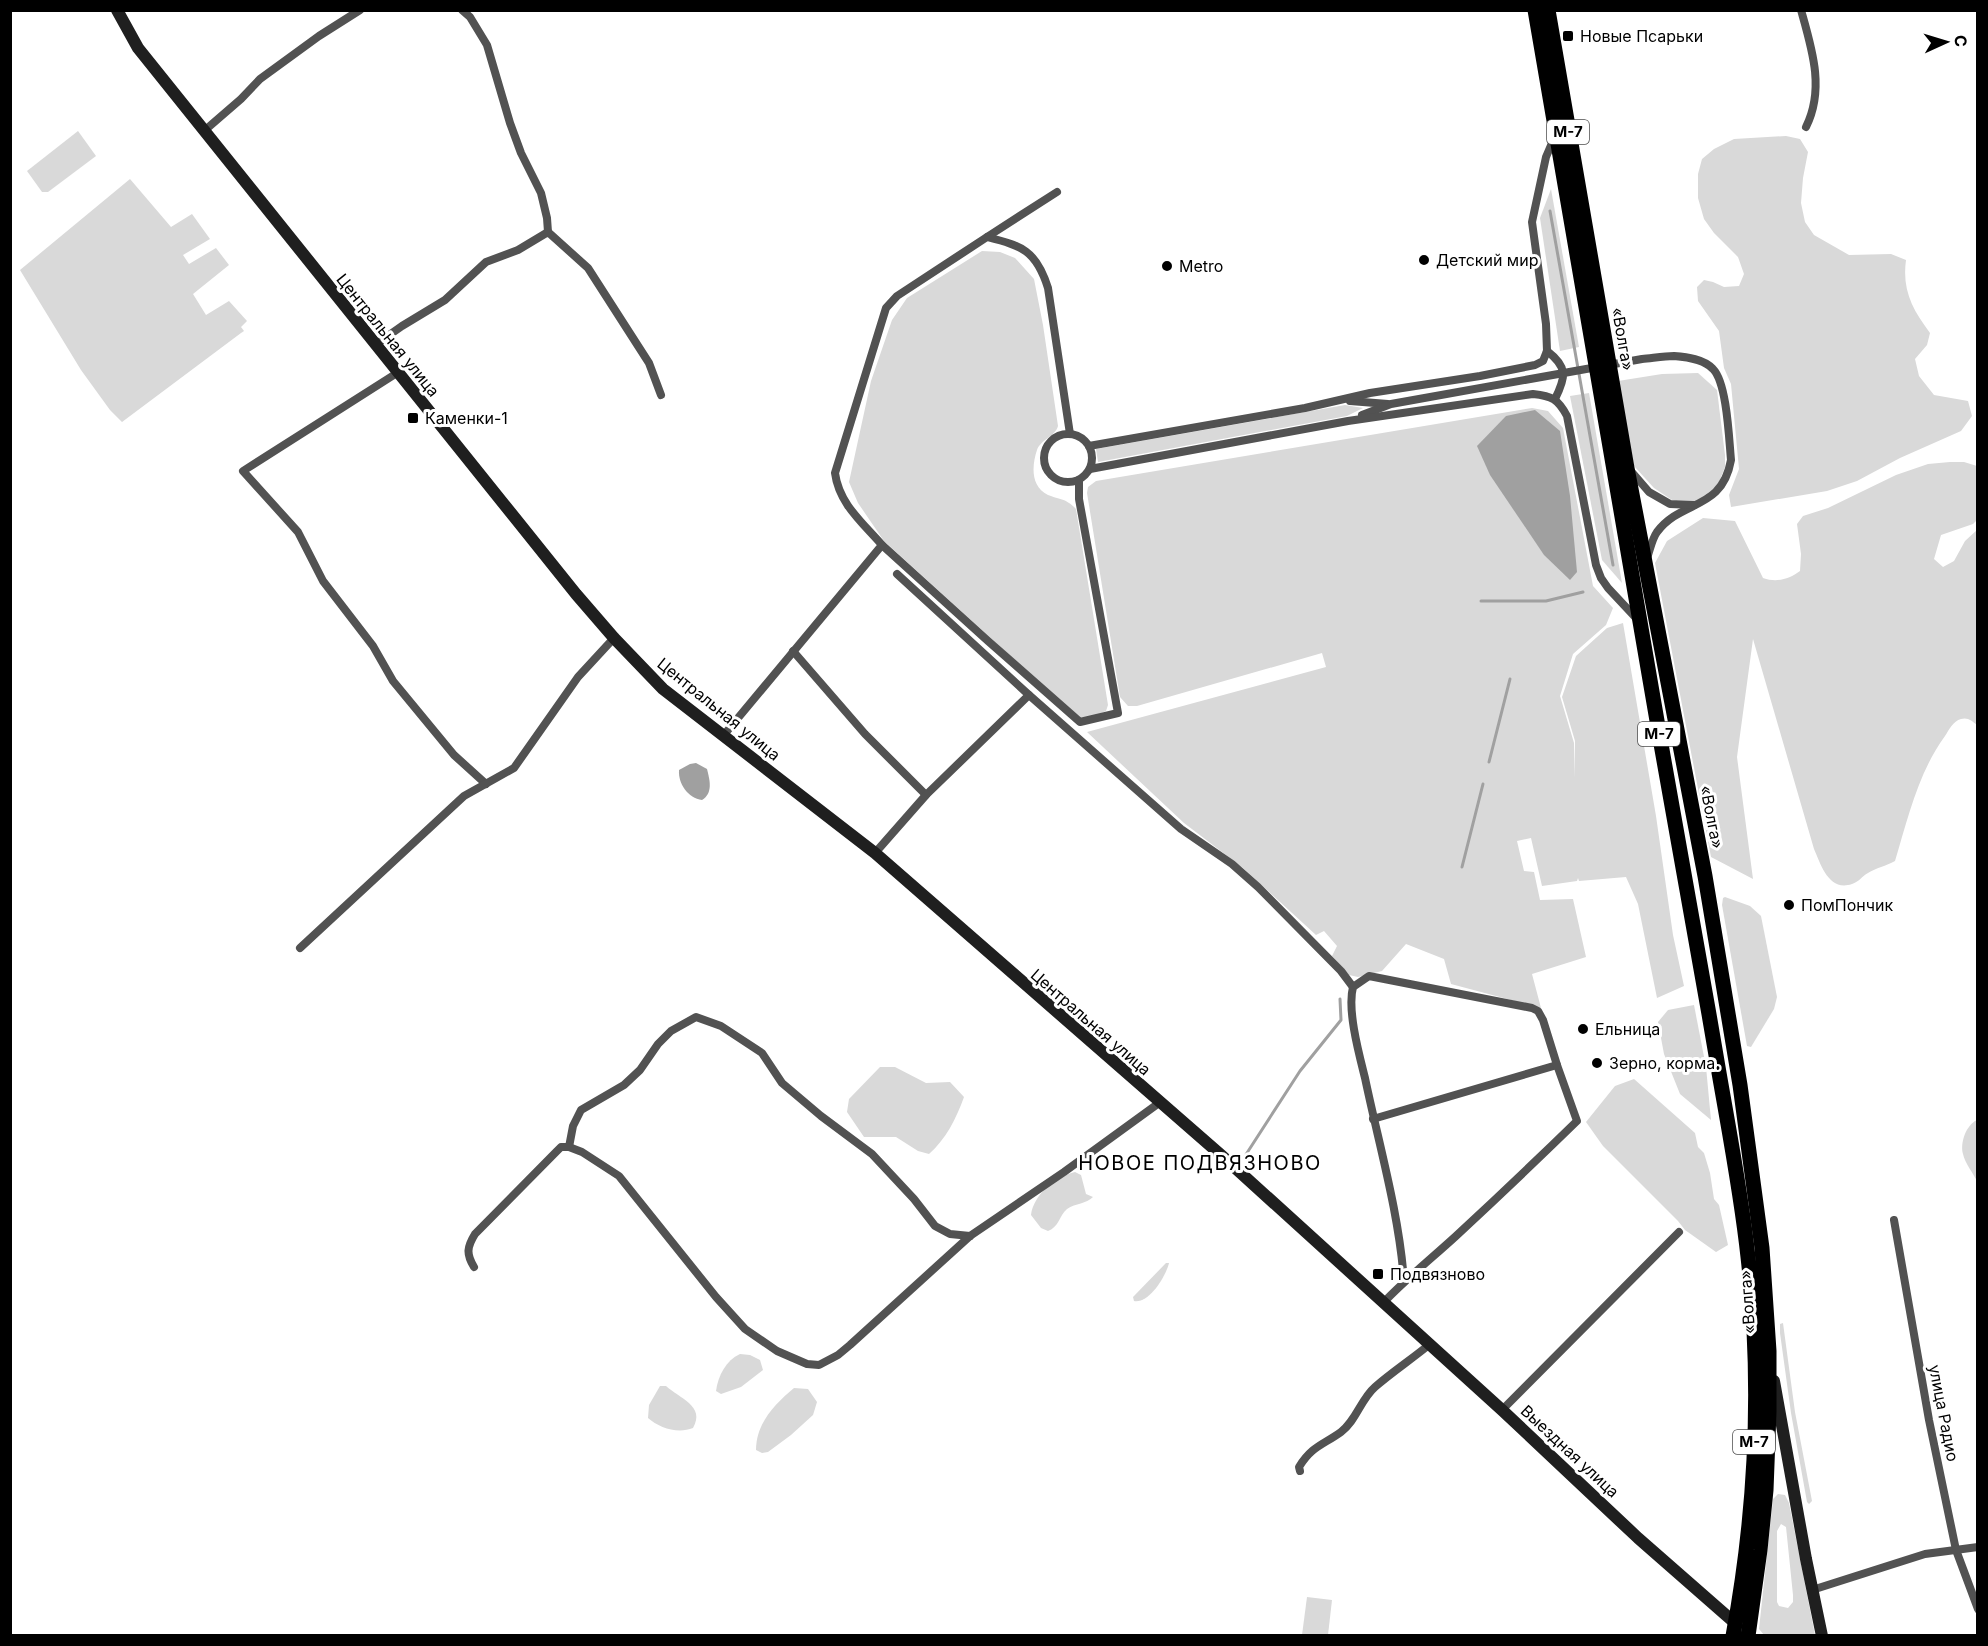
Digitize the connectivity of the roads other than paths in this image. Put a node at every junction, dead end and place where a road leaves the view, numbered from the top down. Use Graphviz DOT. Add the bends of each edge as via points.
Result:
graph roads {
  1 [pos="117,10"];
  2 [pos="360,10"];
  3 [pos="462,10"];
  4 [pos="1535,10"];
  5 [pos="1548,10"];
  6 [pos="1801,10"];
  7 [pos="1806,127"];
  8 [pos="204,131"];
  9 [pos="1556,133"];
  10 [pos="1058,192"];
  11 [pos="548,232"];
  12 [pos="987,237"];
  13 [pos="375,345"];
  14 [pos="1547,351"];
  15 [pos="397,373"];
  16 [pos="661,395"];
  17 [pos="1556,399"];
  18 [pos="1344,400"];
  19 [pos="1391,404"];
  20 [pos="1348,421"];
  21 [pos="1070,434"];
  22 [pos="1089,446"];
  23 [pos="1627,468"];
  24 [pos="1090,469"];
  25 [pos="1079,480"];
  26 [pos="1697,505"];
  27 [pos="882,545"];
  28 [pos="1646,560"];
  29 [pos="897,574"];
  30 [pos="1638,621"];
  31 [pos="614,638"];
  32 [pos="793,651"];
  33 [pos="1029,695"];
  34 [pos="723,736"];
  35 [pos="486,784"];
  36 [pos="926,795"];
  37 [pos="875,853"];
  38 [pos="300,948"];
  39 [pos="1353,987"];
  40 [pos="1557,1065"];
  41 [pos="1159,1103"];
  42 [pos="1373,1119"];
  43 [pos="569,1147"];
  44 [pos="1894,1220"];
  45 [pos="1679,1232"];
  46 [pos="970,1236"];
  47 [pos="474,1267"];
  48 [pos="1404,1281"];
  49 [pos="1384,1302"];
  50 [pos="1430,1344"];
  51 [pos="1769,1351"];
  52 [pos="1502,1410"];
  53 [pos="1300,1471"];
  54 [pos="1977,1547"];
  55 [pos="1956,1550"];
  56 [pos="1812,1590"];
  57 [pos="1977,1609"];
  58 [pos="1743,1632"];
  59 [pos="1822,1635"];
  1 -- 8 [label="main road, Центральная улица" via="138,48"];
  2 -- 8 [label="street" via="260,79"];
  3 -- 11 [label="street" via="487,45 510,123 541,193"];
  4 -- 9 [label="highway, «Волга» / М-7"];
  5 -- 23 [label="highway, «Волга» / М-7"];
  6 -- 7 [label="street" via="1816,81 1813,114"];
  8 -- 13 [label="main road, Центральная улица"];
  9 -- 14 [label="street" via="1546,157 1532,222"];
  9 -- 30 [label="highway, «Волга» / М-7"];
  10 -- 12 [label="street"];
  11 -- 13 [label="street" via="518,250 486,262 445,300"];
  11 -- 16 [label="street" via="588,268 649,363"];
  12 -- 21 [label="street" via="1017,245 1043,271"];
  12 -- 27 [label="street" via="897,296 886,308 835,473 844,503"];
  13 -- 15 [label="main road, Центральная улица"];
  14 -- 17 [label="street" via="1557,358 1564,373"];
  14 -- 18 [label="street" via="1543,361 1535,365"];
  15 -- 31 [label="main road, Центральная улица"];
  15 -- 35 [label="street" via="243,471 298,532 323,581 373,646 393,681 454,755"];
  17 -- 20 [label="street" via="1533,394"];
  17 -- 30 [label="street" via="1569,425 1596,565 1608,588"];
  18 -- 19 [label="street"];
  18 -- 22 [label="street"];
  19 -- 20 [label="street"];
  19 -- 26 [label="street" via="1642,359 1672,356 1703,362 1714,370 1723,388 1731,460 1723,484"];
  20 -- 24 [label="street"];
  21 -- 22 [label="street"];
  21 -- 25 [label="street" via="1055,438 1044,458 1055,479"];
  22 -- 24 [label="street"];
  23 -- 26 [label="street" via="1648,492 1670,504"];
  23 -- 28 [label="highway, «Волга» / М-7"];
  24 -- 25 [label="street"];
  25 -- 27 [label="street" via="1079,499 1118,713 1080,722"];
  26 -- 28 [label="street" via="1671,518 1656,533"];
  27 -- 32 [label="street"];
  28 -- 51 [label="highway, «Волга» / М-7" via="1740,1085 1762,1248"];
  29 -- 33 [label="street"];
  30 -- 58 [label="highway, «Волга» / М-7" via="1748,1260 1755,1372"];
  31 -- 34 [label="main road, Центральная улица" via="663,689"];
  31 -- 35 [label="street" via="578,677 514,768"];
  32 -- 34 [label="street"];
  32 -- 36 [label="street" via="865,734"];
  33 -- 36 [label="street"];
  33 -- 39 [label="street" via="1181,829 1258,887"];
  34 -- 37 [label="main road, Центральная улица"];
  35 -- 38 [label="street" via="464,795"];
  36 -- 37 [label="street"];
  37 -- 41 [label="main road, Центральная улица"];
  39 -- 40 [label="street" via="1370,976 1532,1008 1543,1020"];
  39 -- 42 [label="street" via="1351,1004"];
  40 -- 42 [label="street"];
  40 -- 48 [label="street" via="1577,1121"];
  41 -- 46 [label="street"];
  41 -- 49 [label="main road, Центральная улица"];
  42 -- 48 [label="street" via="1401,1244"];
  43 -- 46 [label="street" via="619,1176 745,1329 777,1351 807,1364 819,1365 850,1346"];
  43 -- 46 [label="street" via="581,1110 624,1085 671,1031 696,1017 721,1026 762,1053 782,1083 872,1154 935,1226 950,1234"];
  43 -- 47 [label="street" via="561,1147 475,1234 468,1245 468,1257"];
  44 -- 55 [label="street, улица Радио"];
  45 -- 52 [label="street"];
  48 -- 49 [label="street"];
  49 -- 50 [label="main road, Выездная улица"];
  50 -- 52 [label="main road, Выездная улица"];
  50 -- 53 [label="street" via="1373,1388 1342,1431 1307,1454"];
  51 -- 56 [label="main road"];
  51 -- 58 [label="highway, «Волга» / М-7" via="1766,1490 1760,1550"];
  52 -- 58 [label="main road, Выездная улица"];
  54 -- 55 [label="street"];
  55 -- 56 [label="street" via="1925,1554"];
  55 -- 57 [label="street, улица Радио"];
  56 -- 59 [label="main road"];
}
